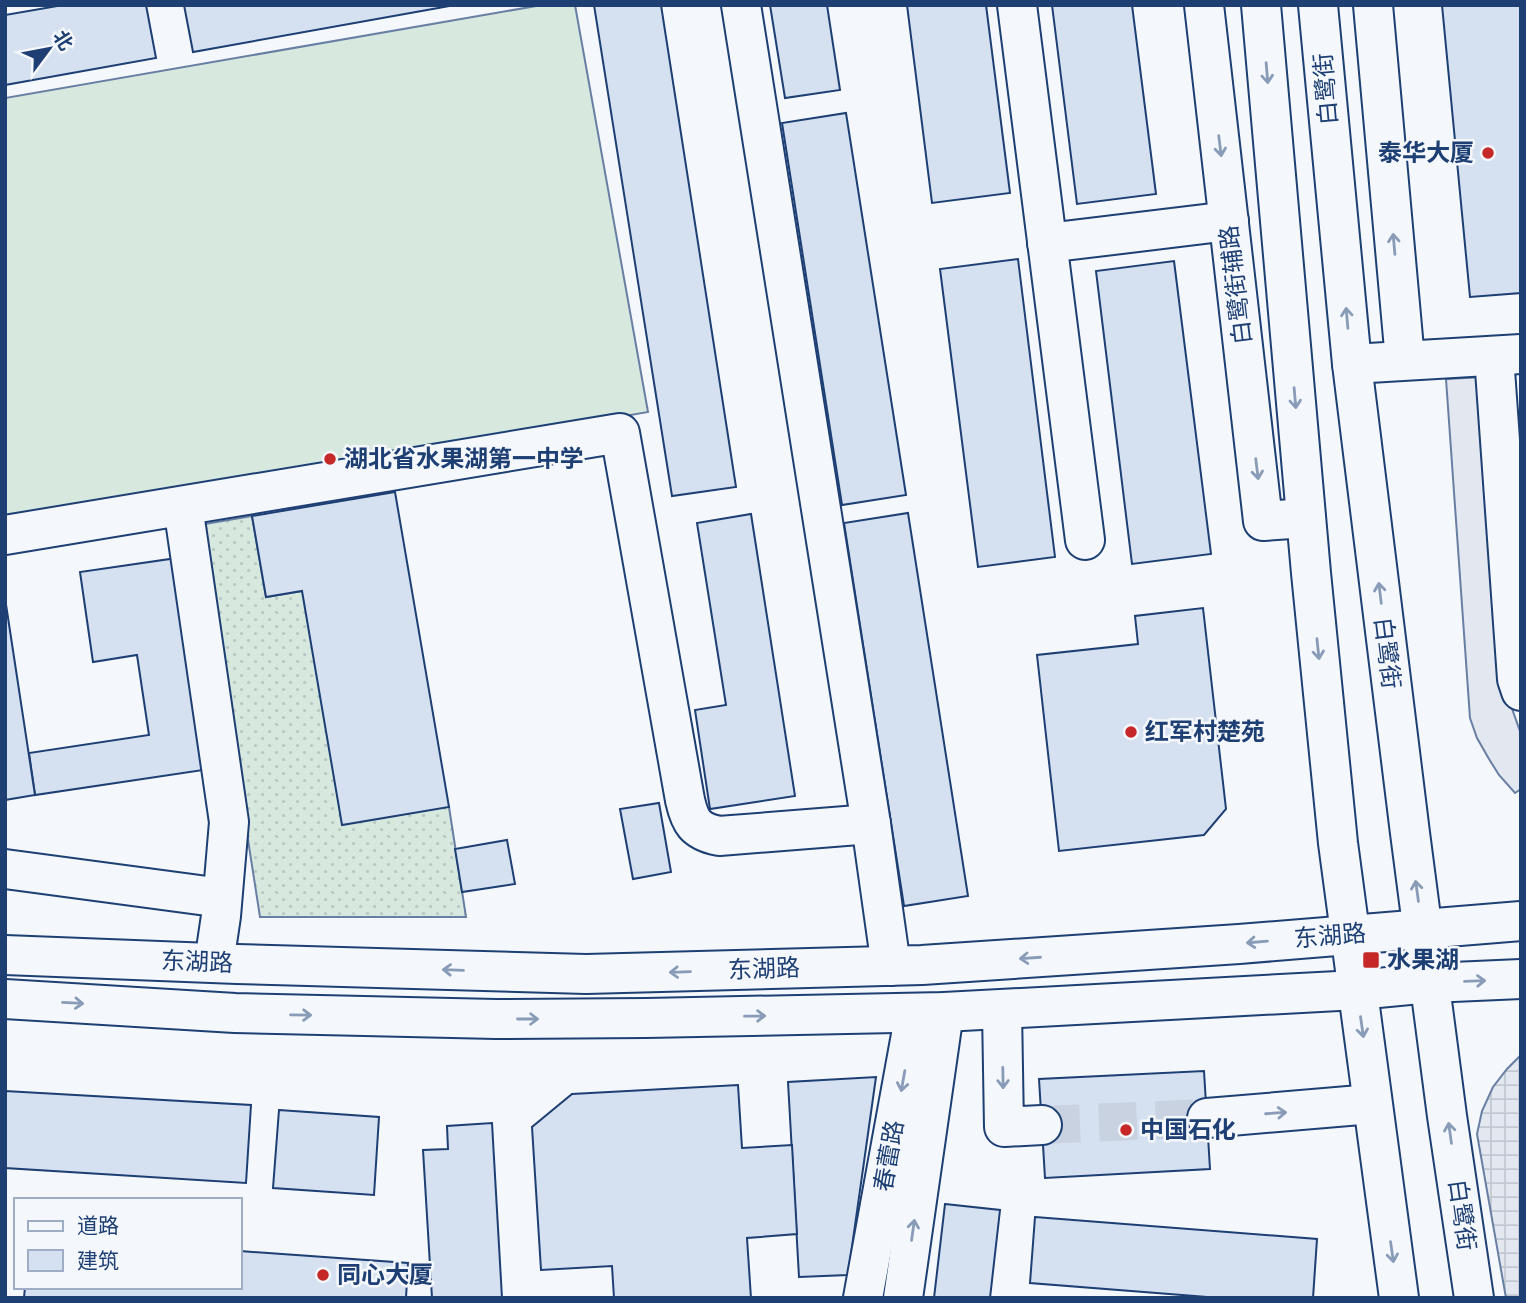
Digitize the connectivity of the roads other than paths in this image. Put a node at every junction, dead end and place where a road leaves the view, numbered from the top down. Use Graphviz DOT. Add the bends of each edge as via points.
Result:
graph roads {
  1 [pos="741,5"];
  2 [pos="1017,5"];
  3 [pos="1204,5"];
  4 [pos="1262,5"];
  5 [pos="1318,5"];
  6 [pos="1373,5"];
  7 [pos="1229,220"];
  8 [pos="1047,243"];
  9 [pos="1507,355"];
  10 [pos="1405,360"];
  11 [pos="1352,364"];
  12 [pos="183,506"];
  13 [pos="1306,518"];
  14 [pos="5,535"];
  15 [pos="1085,540"];
  16 [pos="1521,691"];
  17 [pos="871,824"];
  18 [pos="5,869"];
  19 [pos="222,898"];
  20 [pos="1521,921"];
  21 [pos="1422,929"];
  22 [pos="1350,934"];
  23 [pos="5,955"];
  24 [pos="214,963"];
  25 [pos="891,965"];
  26 [pos="1521,979"];
  27 [pos="1430,983"];
  28 [pos="1357,990"];
  29 [pos="5,999"];
  30 [pos="1002,1010"];
  31 [pos="930,1013"];
  32 [pos="1372,1104"];
  33 [pos="1208,1118"];
  34 [pos="1042,1125"];
  35 [pos="863,1298"];
  36 [pos="903,1298"];
  37 [pos="1399,1298"];
  38 [pos="1474,1298"];
  1 -- 17 [label="main road"];
  2 -- 8 [label="main road"];
  3 -- 7 [label="main road, 白鹭街辅路, one-way"];
  4 -- 13 [label="main road, one-way"];
  11 -- 5 [label="main road, 白鹭街, one-way"];
  10 -- 6 [label="main road, one-way"];
  7 -- 8 [label="main road"];
  7 -- 13 [label="main road, 白鹭街辅路, one-way" via="1263,521"];
  8 -- 15 [label="main road"];
  9 -- 10 [label="main road"];
  9 -- 16 [label="main road"];
  10 -- 11 [label="main road"];
  21 -- 11 [label="main road, 白鹭街, one-way"];
  12 -- 14 [label="main road"];
  12 -- 17 [label="main road" via="620,433 685,800 693,823 719,836"];
  12 -- 19 [label="main road" via="229,822"];
  13 -- 22 [label="main road, one-way"];
  17 -- 25 [label="main road"];
  18 -- 19 [label="main road"];
  19 -- 24 [label="main road"];
  20 -- 21 [label="main road, 东湖路"];
  21 -- 22 [label="main road, 东湖路"];
  21 -- 27 [label="main road, 白鹭街"];
  22 -- 25 [label="main road, 东湖路, one-way"];
  22 -- 28 [label="main road"];
  23 -- 24 [label="main road, 东湖路"];
  25 -- 24 [label="main road, 东湖路, one-way" via="586,974"];
  27 -- 26 [label="main road, 东湖路, one-way"];
  27 -- 28 [label="main road, 东湖路"];
  38 -- 27 [label="main road, 白鹭街, one-way"];
  28 -- 30 [label="main road, 东湖路"];
  28 -- 32 [label="main road, one-way"];
  29 -- 31 [label="main road, 东湖路, one-way" via="234,1013 496,1019"];
  30 -- 31 [label="main road, 东湖路"];
  30 -- 34 [label="main road, one-way" via="1004,1127"];
  31 -- 35 [label="main road, 春蕾路, one-way"];
  36 -- 31 [label="main road, 春蕾路, one-way"];
  33 -- 32 [label="main road, one-way"];
  32 -- 37 [label="main road, one-way"];
}
